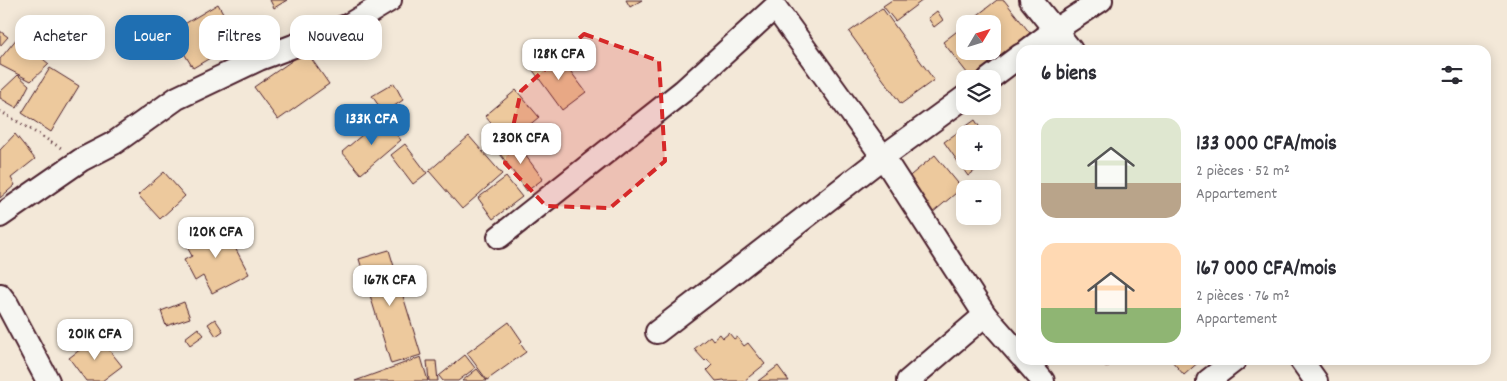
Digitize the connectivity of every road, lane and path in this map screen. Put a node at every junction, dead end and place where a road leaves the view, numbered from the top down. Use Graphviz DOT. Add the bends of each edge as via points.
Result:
graph roads {
  1 [pos="390,0"];
  2 [pos="1031,0"];
  3 [pos="1102,0"];
  4 [pos="772,4"];
  5 [pos="1055,30"];
  6 [pos="1035,45"];
  7 [pos="1068,45"];
  8 [pos="1016,59"];
  9 [pos="1001,70"];
  10 [pos="956,104"];
  11 [pos="0,111"];
  12 [pos="883,158"];
  13 [pos="81,160"];
  14 [pos="0,216"];
  15 [pos="499,237"];
  16 [pos="0,295"];
  17 [pos="986,315"];
  18 [pos="656,332"];
  19 [pos="1016,350"];
  20 [pos="1029,365"];
  21 [pos="1229,365"];
  22 [pos="1305,365"];
  23 [pos="48,381"];
  24 [pos="908,381"];
  25 [pos="1043,381"];
  26 [pos="1208,381"];
  27 [pos="1316,381"];
  1 -- 13 [label="street" via="347,26 258,59 177,98 114,143"];
  2 -- 5 [label="street"];
  3 -- 5 [label="street"];
  4 -- 12 [label="street"];
  4 -- 15 [label="street" via="683,91"];
  5 -- 6 [label="street"];
  5 -- 7 [label="street"];
  8 -- 9 [label="street"];
  10 -- 12 [label="street"];
  11 -- 13 [label="path"];
  12 -- 17 [label="street"];
  12 -- 18 [label="street"];
  13 -- 14 [label="street"];
  16 -- 23 [label="street"];
  17 -- 19 [label="street"];
  17 -- 24 [label="street"];
  20 -- 25 [label="street"];
  21 -- 26 [label="street"];
  22 -- 27 [label="street"];
}
